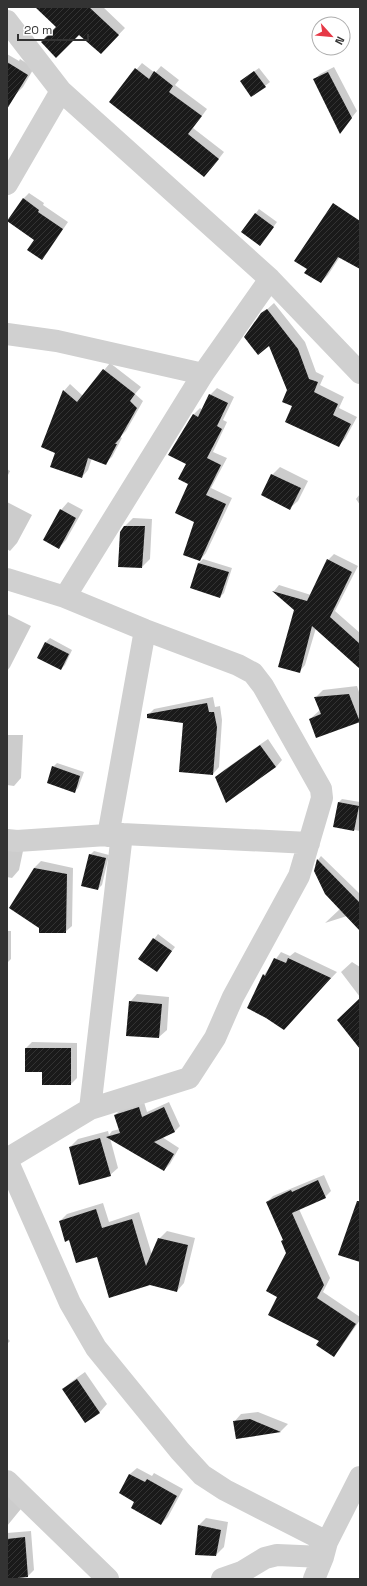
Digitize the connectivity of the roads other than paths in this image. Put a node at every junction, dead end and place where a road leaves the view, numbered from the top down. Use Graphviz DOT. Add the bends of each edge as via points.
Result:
graph roads {
  1 [pos="7,21"];
  2 [pos="61,91"];
  3 [pos="7,184"];
  4 [pos="270,279"];
  5 [pos="7,334"];
  6 [pos="360,373"];
  7 [pos="203,374"];
  8 [pos="8,583"];
  9 [pos="65,597"];
  10 [pos="144,630"];
  11 [pos="115,835"];
  12 [pos="7,840"];
  13 [pos="309,843"];
  14 [pos="90,1109"];
  15 [pos="7,1159"];
  16 [pos="360,1477"];
  17 [pos="7,1481"];
  18 [pos="325,1550"];
  19 [pos="108,1579"];
  20 [pos="222,1579"];
  21 [pos="314,1579"];
  1 -- 2 [label="street"];
  2 -- 3 [label="street"];
  2 -- 4 [label="street"];
  4 -- 6 [label="street"];
  4 -- 7 [label="street"];
  5 -- 7 [label="street" via="57,341"];
  7 -- 9 [label="street"];
  8 -- 9 [label="street"];
  9 -- 10 [label="street"];
  10 -- 11 [label="street"];
  10 -- 13 [label="street" via="253,672 321,788 322,798"];
  11 -- 12 [label="street"];
  11 -- 13 [label="street"];
  11 -- 14 [label="street"];
  13 -- 14 [label="street" via="299,876 233,997 215,1038 189,1078"];
  14 -- 15 [label="street"];
  15 -- 18 [label="street" via="70,1303 96,1348 202,1475"];
  16 -- 18 [label="street"];
  17 -- 19 [label="street"];
  18 -- 20 [label="street" via="265,1558 242,1572"];
  18 -- 21 [label="street"];
}
